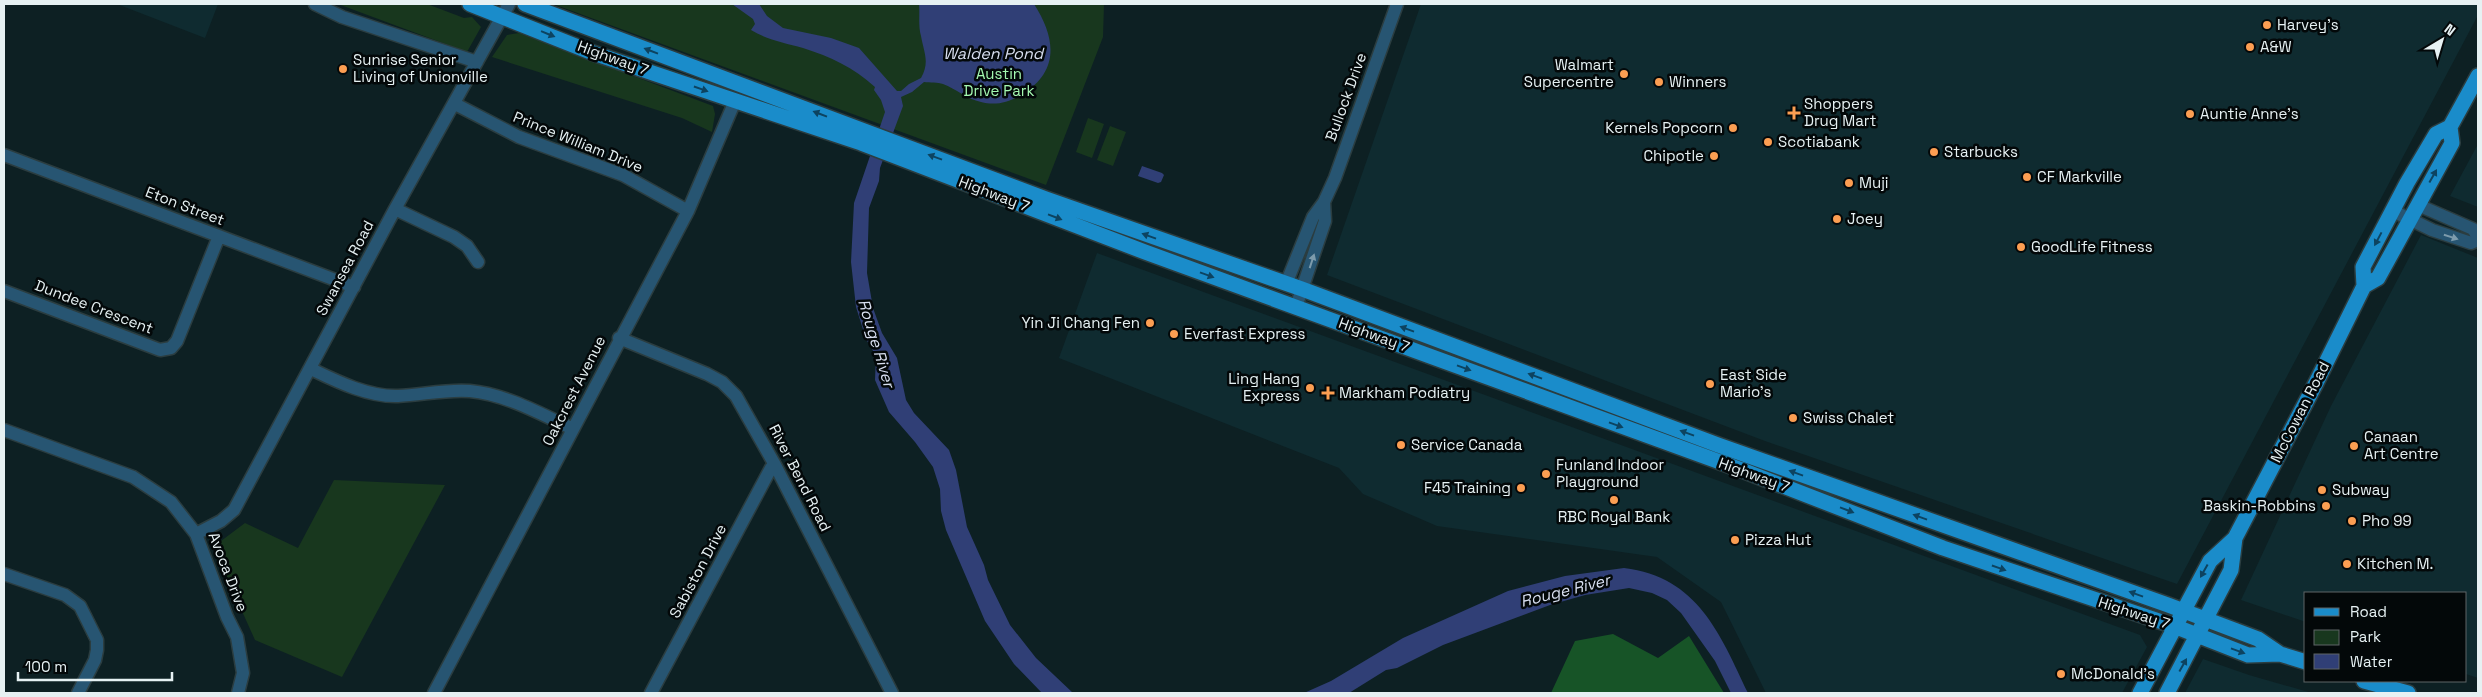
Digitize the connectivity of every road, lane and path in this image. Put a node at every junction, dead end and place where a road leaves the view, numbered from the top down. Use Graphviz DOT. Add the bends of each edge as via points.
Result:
graph roads {
  1 [pos="315,4"];
  2 [pos="470,4"];
  3 [pos="525,4"];
  4 [pos="1397,4"];
  5 [pos="506,10"];
  6 [pos="478,62"];
  7 [pos="2478,76"];
  8 [pos="734,101"];
  9 [pos="455,104"];
  10 [pos="2450,128"];
  11 [pos="864,137"];
  12 [pos="4,155"];
  13 [pos="913,156"];
  14 [pos="1324,202"];
  15 [pos="2418,205"];
  16 [pos="395,209"];
  17 [pos="2393,210"];
  18 [pos="688,211"];
  19 [pos="2410,219"];
  20 [pos="219,236"];
  21 [pos="2478,239"];
  22 [pos="478,262"];
  23 [pos="1286,284"];
  24 [pos="354,286"];
  25 [pos="2364,286"];
  26 [pos="1302,289"];
  27 [pos="4,291"];
  28 [pos="1296,306"];
  29 [pos="619,338"];
  30 [pos="311,368"];
  31 [pos="573,429"];
  32 [pos="4,430"];
  33 [pos="775,465"];
  34 [pos="196,534"];
  35 [pos="2235,538"];
  36 [pos="4,574"];
  37 [pos="2182,610"];
  38 [pos="2206,619"];
  39 [pos="2174,626"];
  40 [pos="2198,636"];
  41 [pos="2280,654"];
  42 [pos="2304,661"];
  43 [pos="2368,682"];
  44 [pos="78,693"];
  45 [pos="238,693"];
  46 [pos="434,693"];
  47 [pos="651,693"];
  48 [pos="892,693"];
  49 [pos="2140,693"];
  50 [pos="2167,693"];
  51 [pos="2408,693"];
  1 -- 6 [label="street" via="342,17"];
  2 -- 5 [label="main road, Highway 7"];
  11 -- 3 [label="main road, Highway 7, one-way"];
  4 -- 14 [label="street, Bullock Drive"];
  5 -- 6 [label="street, Swansea Road"];
  5 -- 8 [label="main road, Highway 7, one-way" via="593,52"];
  6 -- 9 [label="street, Swansea Road"];
  7 -- 10 [label="main road, McCowan Road"];
  8 -- 11 [label="main road, Highway 7"];
  8 -- 18 [label="street, Oakcrest Avenue"];
  9 -- 16 [label="street, Swansea Road"];
  9 -- 18 [label="street, Prince William Drive" via="519,137 623,175"];
  15 -- 10 [label="main road, McCowan Road, one-way" via="2452,143"];
  10 -- 17 [label="main road, McCowan Road" via="2436,134"];
  11 -- 13 [label="main road, Highway 7"];
  12 -- 20 [label="street, Eton Street"];
  23 -- 13 [label="main road, Highway 7, one-way"];
  13 -- 28 [label="main road, Highway 7, one-way" via="1145,252"];
  14 -- 23 [label="street, Bullock Drive" via="1313,217"];
  26 -- 14 [label="street, Bullock Drive, one-way" via="1325,221"];
  15 -- 19 [label="main road, McCowan Road"];
  15 -- 21 [label="street" via="2473,228"];
  16 -- 22 [label="street" via="454,237 467,246"];
  16 -- 24 [label="street, Swansea Road"];
  17 -- 19 [label="street"];
  17 -- 25 [label="main road, McCowan Road, one-way" via="2364,267"];
  18 -- 29 [label="street, Oakcrest Avenue"];
  19 -- 21 [label="street, one-way" via="2471,243"];
  19 -- 25 [label="main road, McCowan Road" via="2378,278"];
  20 -- 24 [label="street, Eton Street"];
  20 -- 27 [label="street, Dundee Crescent" via="177,341 171,348 160,350"];
  23 -- 26 [label="main road, Highway 7"];
  24 -- 30 [label="street, Swansea Road"];
  25 -- 35 [label="main road, McCowan Road"];
  26 -- 28 [label="street, Bullock Drive"];
  37 -- 26 [label="main road, Highway 7, one-way" via="1718,445"];
  28 -- 39 [label="main road, Highway 7, one-way" via="1802,492 1943,548"];
  29 -- 31 [label="street, Oakcrest Avenue"];
  29 -- 33 [label="street, River Bend Road" via="722,382 736,396"];
  30 -- 31 [label="street" via="352,386 396,396 469,390 494,395"];
  30 -- 34 [label="street, Swansea Road" via="234,510"];
  31 -- 46 [label="street, Oakcrest Avenue"];
  32 -- 34 [label="street, Avoca Drive" via="133,477 171,502"];
  33 -- 47 [label="street, Sabiston Drive"];
  33 -- 48 [label="street, River Bend Road"];
  34 -- 45 [label="street, Avoca Drive" via="237,637 243,674"];
  35 -- 37 [label="main road, McCowan Road, one-way" via="2210,561"];
  35 -- 38 [label="main road, McCowan Road" via="2231,570"];
  36 -- 44 [label="street" via="65,594 80,606 97,640 97,650"];
  37 -- 38 [label="main road, Highway 7"];
  37 -- 39 [label="main road, McCowan Road"];
  38 -- 40 [label="main road, McCowan Road"];
  38 -- 41 [label="main road, Highway 7" via="2258,639"];
  39 -- 40 [label="main road, Highway 7"];
  39 -- 49 [label="main road, McCowan Road"];
  40 -- 41 [label="main road, Highway 7, one-way" via="2248,655"];
  50 -- 40 [label="main road, McCowan Road, one-way"];
  41 -- 42 [label="main road, Highway 7"];
  43 -- 51 [label="main road"];
}
